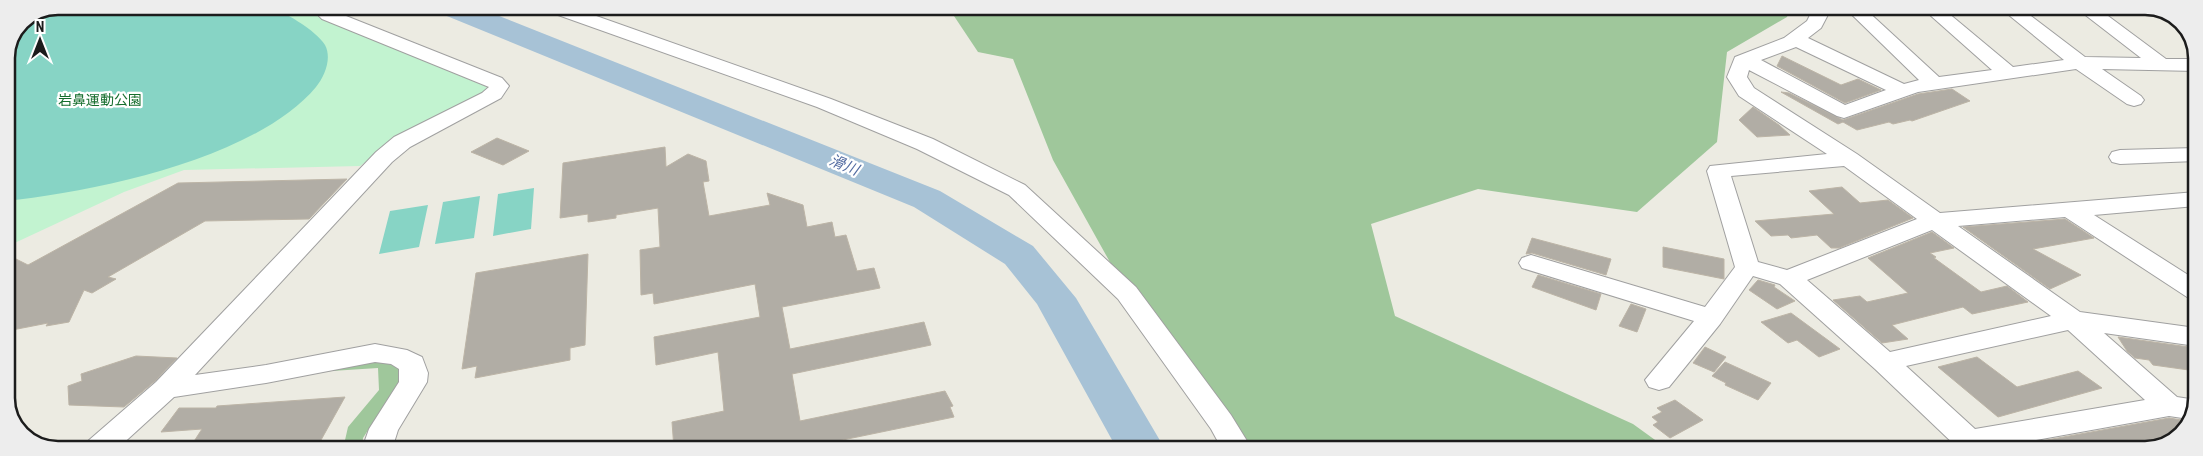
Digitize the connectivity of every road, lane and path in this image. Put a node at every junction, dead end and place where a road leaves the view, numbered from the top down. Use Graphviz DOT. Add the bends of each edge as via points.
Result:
graph roads {
  1 [pos="328,15"];
  2 [pos="575,15"];
  3 [pos="1819,15"];
  4 [pos="1861,15"];
  5 [pos="1939,15"];
  6 [pos="2018,15"];
  7 [pos="2095,15"];
  8 [pos="1795,39"];
  9 [pos="1745,60"];
  10 [pos="2080,63"];
  11 [pos="2161,64"];
  12 [pos="2188,65"];
  13 [pos="2008,73"];
  14 [pos="1934,84"];
  15 [pos="1903,91"];
  16 [pos="2134,100"];
  17 [pos="2188,154"];
  18 [pos="2120,157"];
  19 [pos="1849,159"];
  20 [pos="2188,201"];
  21 [pos="2069,209"];
  22 [pos="1933,221"];
  23 [pos="1532,263"];
  24 [pos="1748,267"];
  25 [pos="1789,278"];
  26 [pos="2188,286"];
  27 [pos="1711,318"];
  28 [pos="2073,320"];
  29 [pos="2188,337"];
  30 [pos="1885,362"];
  31 [pos="1659,380"];
  32 [pos="166,389"];
  33 [pos="2182,408"];
  34 [pos="107,441"];
  35 [pos="380,441"];
  36 [pos="1233,441"];
  1 -- 32 [label="street" via="495,82 498,89 489,97 402,142 384,157"];
  2 -- 36 [label="street" via="824,103 925,144 1017,190 1126,293"];
  3 -- 8 [label="street" via="1814,24"];
  4 -- 14 [label="street"];
  5 -- 13 [label="street"];
  6 -- 10 [label="street"];
  7 -- 11 [label="street"];
  8 -- 9 [label="street"];
  8 -- 15 [label="street"];
  9 -- 15 [label="street" via="1844,112"];
  9 -- 19 [label="street" via="1737,77 1746,92"];
  10 -- 11 [label="street"];
  10 -- 13 [label="street"];
  10 -- 16 [label="street"];
  11 -- 12 [label="street"];
  13 -- 14 [label="street"];
  14 -- 15 [label="street"];
  17 -- 18 [label="street"];
  19 -- 22 [label="street"];
  19 -- 24 [label="street" via="1718,171"];
  20 -- 21 [label="street"];
  21 -- 22 [label="street"];
  21 -- 26 [label="street"];
  22 -- 25 [label="street"];
  22 -- 28 [label="street"];
  23 -- 27 [label="street"];
  24 -- 25 [label="street"];
  24 -- 27 [label="street"];
  25 -- 30 [label="street"];
  27 -- 31 [label="street"];
  28 -- 29 [label="street"];
  28 -- 30 [label="street"];
  28 -- 33 [label="street"];
  30 -- 33 [label="street" via="1969,441"];
  32 -- 34 [label="street"];
  32 -- 35 [label="street" via="266,374 359,355 397,356 412,364 413,382"];
}
